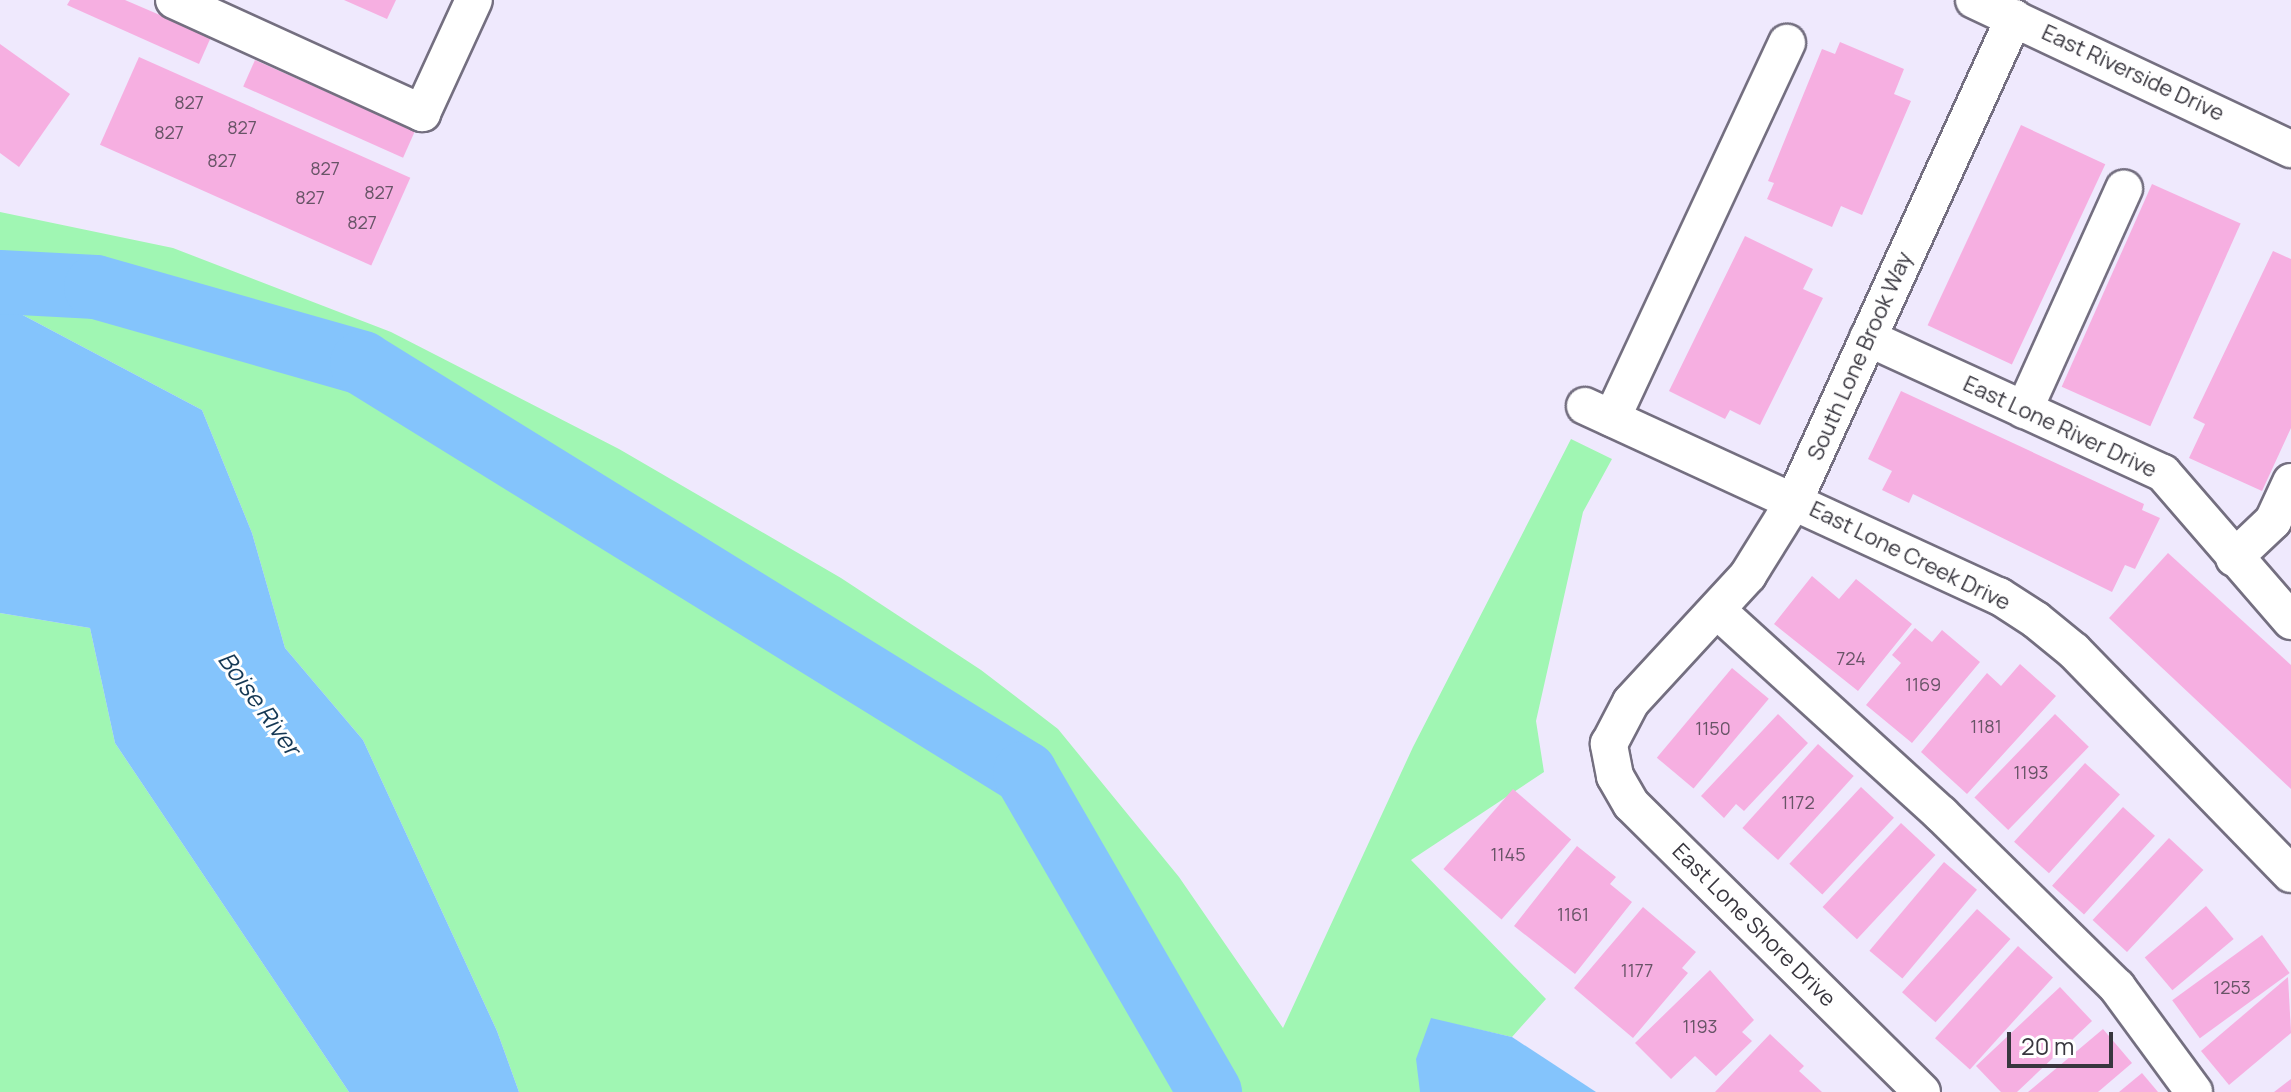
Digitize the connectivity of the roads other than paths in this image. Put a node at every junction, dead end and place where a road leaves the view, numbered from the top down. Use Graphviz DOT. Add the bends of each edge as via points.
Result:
graph roads {
  1 [pos="174,0"];
  2 [pos="474,0"];
  3 [pos="1974,0"];
  4 [pos="2014,18"];
  5 [pos="1787,43"];
  6 [pos="2291,149"];
  7 [pos="2124,189"];
  8 [pos="1868,338"];
  9 [pos="2024,410"];
  10 [pos="2291,482"];
  11 [pos="1794,501"];
  12 [pos="2234,558"];
  13 [pos="1719,612"];
  14 [pos="2291,621"];
  15 [pos="1609,744"];
  16 [pos="2291,874"];
  17 [pos="1922,1092"];
  18 [pos="2194,1092"];
  1 -- 2 [label="street" via="422,113"];
  3 -- 4 [label="street, East Riverside Drive"];
  4 -- 6 [label="street, East Riverside Drive"];
  4 -- 8 [label="street, South Lone Brook Way"];
  5 -- 11 [label="street, East Lone Creek Drive" via="1598,412"];
  7 -- 9 [label="street"];
  8 -- 9 [label="street, East Lone River Drive"];
  8 -- 11 [label="street, South Lone Brook Way"];
  9 -- 12 [label="street, East Lone River Drive" via="2163,473"];
  10 -- 12 [label="street" via="2273,521"];
  11 -- 13 [label="street, South Lone Brook Way"];
  11 -- 16 [label="street, East Lone Creek Drive" via="1999,596 2036,620 2074,651"];
  12 -- 14 [label="street, East Lone River Drive"];
  13 -- 15 [label="street, South Lone Brook Way" via="1631,702"];
  13 -- 18 [label="street" via="1941,814 2117,987"];
  15 -- 17 [label="street, East Lone Shore Drive" via="1615,776 1631,804"];
}
